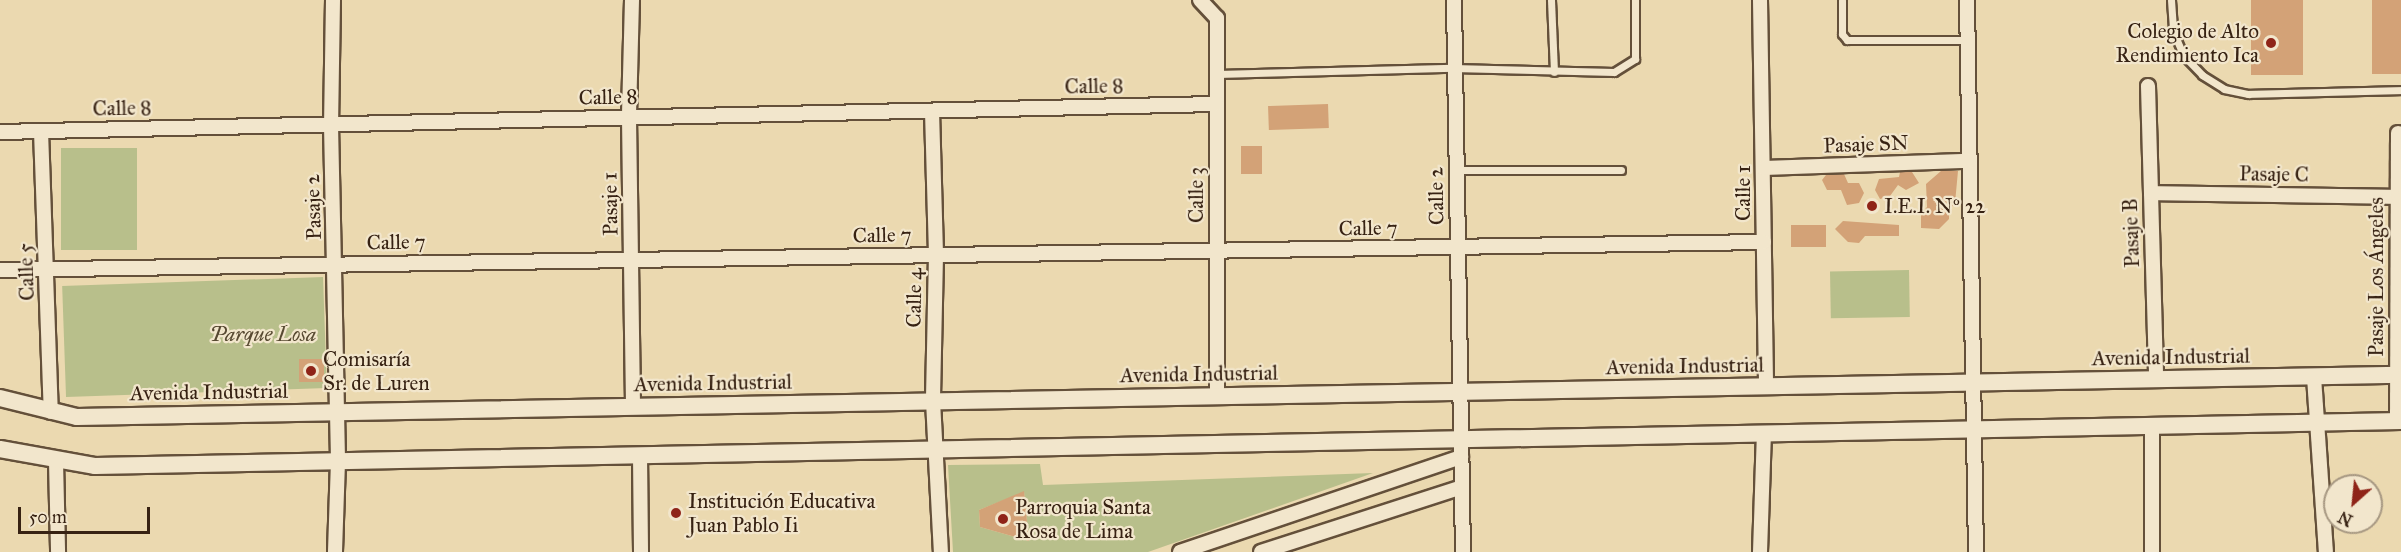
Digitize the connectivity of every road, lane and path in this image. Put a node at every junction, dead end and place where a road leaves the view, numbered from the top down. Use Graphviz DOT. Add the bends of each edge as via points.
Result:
graph roads {
  1 [pos="333,0"];
  2 [pos="632,0"];
  3 [pos="1200,0"];
  4 [pos="1454,0"];
  5 [pos="1551,0"];
  6 [pos="1635,0"];
  7 [pos="1760,0"];
  8 [pos="1842,0"];
  9 [pos="1967,0"];
  10 [pos="2171,0"];
  11 [pos="1968,40"];
  12 [pos="1453,69"];
  13 [pos="1554,72"];
  14 [pos="1217,74"];
  15 [pos="2148,86"];
  16 [pos="2401,90"];
  17 [pos="1217,104"];
  18 [pos="932,111"];
  19 [pos="629,118"];
  20 [pos="331,125"];
  21 [pos="41,131"];
  22 [pos="0,132"];
  23 [pos="2398,133"];
  24 [pos="1969,161"];
  25 [pos="1764,168"];
  26 [pos="1621,170"];
  27 [pos="1457,171"];
  28 [pos="2151,193"];
  29 [pos="2397,197"];
  30 [pos="1764,242"];
  31 [pos="1458,247"];
  32 [pos="1218,251"];
  33 [pos="936,255"];
  34 [pos="632,260"];
  35 [pos="336,264"];
  36 [pos="47,269"];
  37 [pos="0,270"];
  38 [pos="2398,375"];
  39 [pos="2314,377"];
  40 [pos="2156,380"];
  41 [pos="1974,383"];
  42 [pos="1766,387"];
  43 [pos="1460,392"];
  44 [pos="1217,396"];
  45 [pos="0,398"];
  46 [pos="933,401"];
  47 [pos="633,407"];
  48 [pos="51,412"];
  49 [pos="336,412"];
  50 [pos="2399,421"];
  51 [pos="2316,423"];
  52 [pos="2152,426"];
  53 [pos="1974,429"];
  54 [pos="1764,433"];
  55 [pos="1461,440"];
  56 [pos="0,449"];
  57 [pos="936,450"];
  58 [pos="640,455"];
  59 [pos="1461,458"];
  60 [pos="56,461"];
  61 [pos="338,461"];
  62 [pos="1462,487"];
  63 [pos="1261,525"];
  64 [pos="58,552"];
  65 [pos="335,552"];
  66 [pos="641,552"];
  67 [pos="941,552"];
  68 [pos="1180,552"];
  69 [pos="1260,552"];
  70 [pos="1463,552"];
  71 [pos="1760,552"];
  72 [pos="1976,552"];
  73 [pos="2152,552"];
  74 [pos="2326,552"];
  1 -- 20 [label="street, Pasaje 2"];
  2 -- 19 [label="street, Pasaje 1"];
  3 -- 14 [label="street, Calle 3" via="1217,18"];
  4 -- 12 [label="street, Calle 2"];
  5 -- 13 [label="lane"];
  6 -- 13 [label="lane" via="1635,59 1628,67 1614,72"];
  7 -- 25 [label="street, Calle 1"];
  8 -- 11 [label="lane" via="1842,34 1847,40"];
  9 -- 11 [label="street"];
  10 -- 16 [label="lane" via="2173,31 2183,55 2202,75 2224,89 2248,94"];
  11 -- 24 [label="street"];
  12 -- 13 [label="lane"];
  12 -- 14 [label="lane"];
  12 -- 27 [label="street, Calle 2"];
  14 -- 17 [label="street, Calle 3"];
  15 -- 28 [label="street, Pasaje B"];
  17 -- 18 [label="street, Calle 8"];
  17 -- 32 [label="street, Calle 3"];
  18 -- 19 [label="street, Calle 8"];
  18 -- 33 [label="street, Calle 4"];
  19 -- 20 [label="street, Calle 8"];
  19 -- 34 [label="street, Pasaje 1"];
  20 -- 21 [label="street, Calle 8"];
  20 -- 35 [label="street, Pasaje 2"];
  21 -- 22 [label="street, Calle 8"];
  21 -- 36 [label="street, Calle 5"];
  23 -- 29 [label="street, Pasaje Los Ángeles"];
  24 -- 25 [label="street, Pasaje SN"];
  24 -- 41 [label="street"];
  25 -- 30 [label="street, Calle 1"];
  26 -- 27 [label="lane"];
  27 -- 31 [label="street, Calle 2"];
  28 -- 29 [label="street, Pasaje C"];
  28 -- 40 [label="street, Pasaje B"];
  29 -- 38 [label="street, Pasaje Los Ángeles"];
  30 -- 31 [label="street, Calle 7"];
  30 -- 42 [label="street, Calle 1"];
  31 -- 32 [label="street, Calle 7"];
  31 -- 43 [label="street, Calle 2"];
  32 -- 33 [label="street, Calle 7"];
  32 -- 44 [label="street, Calle 3"];
  33 -- 34 [label="street, Calle 7"];
  33 -- 46 [label="street, Calle 4"];
  34 -- 35 [label="street, Calle 7"];
  34 -- 47 [label="street, Pasaje 1"];
  35 -- 36 [label="street, Calle 7"];
  35 -- 49 [label="street, Pasaje 2"];
  36 -- 37 [label="street, Calle 7"];
  36 -- 48 [label="street, Calle 5"];
  38 -- 39 [label="street, Avenida Industrial"];
  38 -- 50 [label="street, Pasaje Los Ángeles"];
  39 -- 40 [label="street, Avenida Industrial"];
  39 -- 51 [label="street"];
  40 -- 41 [label="street, Avenida Industrial"];
  41 -- 42 [label="street, Avenida Industrial"];
  41 -- 53 [label="street"];
  42 -- 43 [label="street, Avenida Industrial"];
  43 -- 44 [label="street, Avenida Industrial"];
  43 -- 55 [label="street, Calle 2"];
  44 -- 46 [label="street, Avenida Industrial"];
  45 -- 48 [label="street, Avenida Industrial"];
  46 -- 47 [label="street, Avenida Industrial"];
  46 -- 57 [label="street, Calle 4"];
  47 -- 49 [label="street, Avenida Industrial"];
  48 -- 49 [label="street, Avenida Industrial" via="77,417"];
  49 -- 61 [label="street, Pasaje 2"];
  50 -- 51 [label="street"];
  51 -- 52 [label="street"];
  51 -- 74 [label="street"];
  52 -- 53 [label="street"];
  52 -- 73 [label="street"];
  53 -- 54 [label="street"];
  53 -- 72 [label="street"];
  54 -- 55 [label="street"];
  54 -- 71 [label="street"];
  55 -- 57 [label="street"];
  55 -- 59 [label="street, Calle 2"];
  56 -- 60 [label="street"];
  57 -- 58 [label="street"];
  57 -- 67 [label="street, Calle 4"];
  58 -- 61 [label="street"];
  58 -- 66 [label="street"];
  59 -- 62 [label="street, Calle 2"];
  59 -- 63 [label="street"];
  60 -- 61 [label="street" via="95,466"];
  60 -- 64 [label="street"];
  61 -- 65 [label="street, Pasaje 2"];
  62 -- 69 [label="street"];
  62 -- 70 [label="street, Calle 2"];
  63 -- 68 [label="street"];
  63 -- 69 [label="street"];
}
